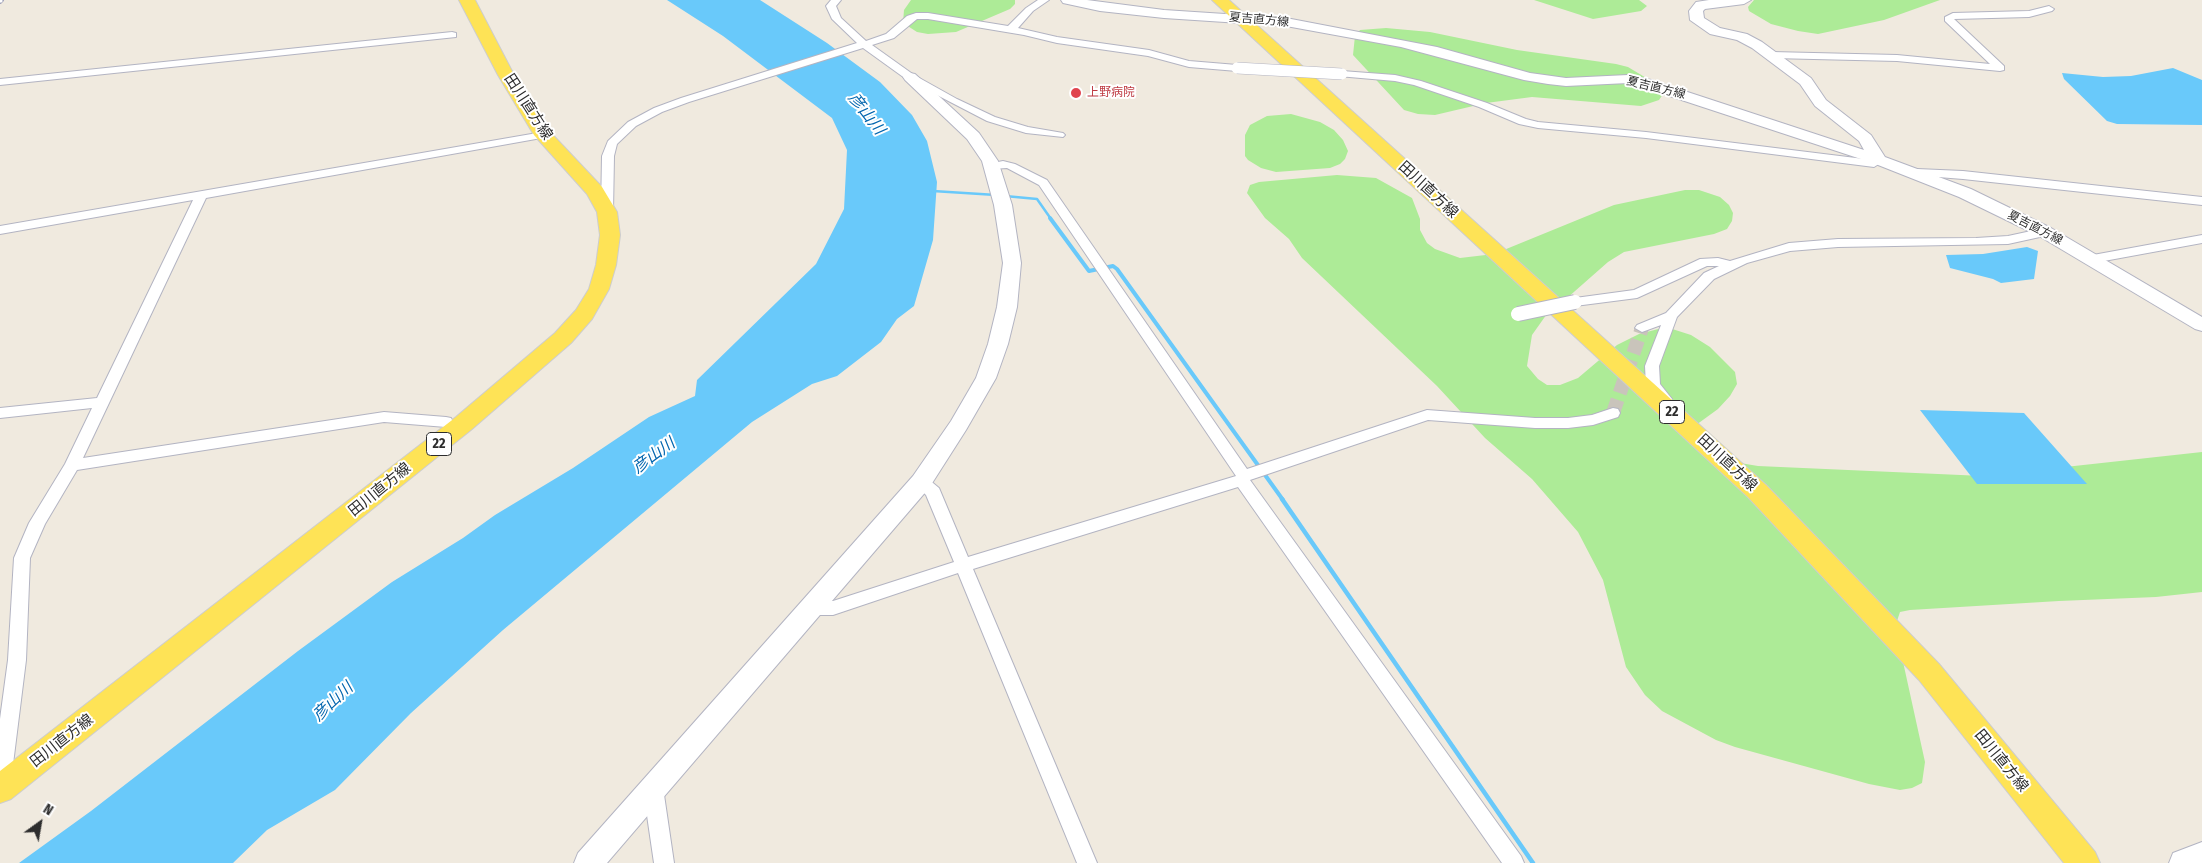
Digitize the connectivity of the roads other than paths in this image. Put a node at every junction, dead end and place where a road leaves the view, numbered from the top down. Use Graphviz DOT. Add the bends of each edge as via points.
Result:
graph roads {
  1 [pos="467,0"];
  2 [pos="836,0"];
  3 [pos="1044,0"];
  4 [pos="1068,0"];
  5 [pos="1211,0"];
  6 [pos="1744,0"];
  7 [pos="2049,9"];
  8 [pos="1230,12"];
  9 [pos="1010,30"];
  10 [pos="452,35"];
  11 [pos="866,45"];
  12 [pos="1772,55"];
  13 [pos="910,76"];
  14 [pos="0,82"];
  15 [pos="544,134"];
  16 [pos="1059,135"];
  17 [pos="1879,160"];
  18 [pos="992,166"];
  19 [pos="1917,173"];
  20 [pos="201,195"];
  21 [pos="2202,201"];
  22 [pos="607,212"];
  23 [pos="0,230"];
  24 [pos="2045,232"];
  25 [pos="2202,239"];
  26 [pos="2093,259"];
  27 [pos="1732,265"];
  28 [pos="1518,314"];
  29 [pos="1671,316"];
  30 [pos="2202,325"];
  31 [pos="1642,328"];
  32 [pos="102,402"];
  33 [pos="0,413"];
  34 [pos="1613,413"];
  35 [pos="446,422"];
  36 [pos="1686,424"];
  37 [pos="72,466"];
  38 [pos="1243,478"];
  39 [pos="921,482"];
  40 [pos="964,565"];
  41 [pos="810,608"];
  42 [pos="7,783"];
  43 [pos="653,788"];
  44 [pos="2202,856"];
  45 [pos="588,863"];
  46 [pos="664,863"];
  47 [pos="1087,863"];
  48 [pos="1514,863"];
  49 [pos="2064,863"];
  50 [pos="2084,863"];
  51 [pos="2183,863"];
  1 -- 15 [label="main road, 田川直方線 / 22" via="506,75"];
  2 -- 11 [label="street" via="831,6 837,20"];
  3 -- 9 [label="street"];
  4 -- 8 [label="street, 夏吉直方線" via="1109,8"];
  5 -- 8 [label="main road, 田川直方線 / 22"];
  6 -- 12 [label="street" via="1701,5 1696,11 1697,20 1715,31 1742,37"];
  7 -- 12 [label="street" via="2029,14 1953,16 1948,19 2000,68 1896,58"];
  8 -- 17 [label="street, 夏吉直方線" via="1401,42 1529,78 1566,82 1635,80 1693,96"];
  8 -- 36 [label="main road, 田川直方線 / 22"];
  8 -- 49 [label="main road, 田川直方線 / 22" via="1744,494 1852,605 1931,694"];
  9 -- 11 [label="street" via="916,16 890,36"];
  9 -- 17 [label="street, bridge" via="1149,53 1189,64 1395,78 1538,125 1646,135 1874,164"];
  10 -- 14 [label="street"];
  11 -- 13 [label="street"];
  11 -- 22 [label="street" via="684,100 632,124 612,143 608,156"];
  12 -- 17 [label="street" via="1806,81 1820,103 1865,138"];
  13 -- 16 [label="street" via="991,119 1026,130"];
  13 -- 18 [label="street" via="973,136"];
  15 -- 20 [label="street"];
  15 -- 22 [label="main road, 田川直方線 / 22" via="595,191"];
  17 -- 19 [label="street, 夏吉直方線"];
  18 -- 38 [label="street" via="1010,166 1043,183"];
  18 -- 39 [label="street" via="1009,234 1012,263 1007,307 986,378"];
  19 -- 21 [label="street" via="1963,175"];
  19 -- 24 [label="street, 夏吉直方線"];
  20 -- 23 [label="street"];
  20 -- 32 [label="street"];
  22 -- 42 [label="main road, 田川直方線 / 22" via="610,236 599,289 584,314 563,338 441,442"];
  24 -- 26 [label="street, 夏吉直方線"];
  24 -- 27 [label="street" via="2008,240 1976,242 1838,243 1788,247"];
  25 -- 26 [label="street"];
  26 -- 30 [label="street, 夏吉直方線"];
  27 -- 28 [label="street, bridge" via="1705,262 1637,294"];
  27 -- 29 [label="street" via="1709,276"];
  29 -- 31 [label="street"];
  29 -- 36 [label="street" via="1652,366 1653,384"];
  32 -- 33 [label="street"];
  32 -- 37 [label="street"];
  34 -- 38 [label="street" via="1568,424 1427,415"];
  35 -- 37 [label="street" via="384,417"];
  36 -- 50 [label="main road, 田川直方線 / 22" via="1757,491 1929,672"];
  37 -- 42 [label="street" via="37,522 22,558 17,660 3,767"];
  38 -- 40 [label="street"];
  38 -- 48 [label="street"];
  39 -- 40 [label="street" via="933,492"];
  39 -- 41 [label="street"];
  40 -- 41 [label="street" via="833,608"];
  40 -- 47 [label="street"];
  41 -- 43 [label="street"];
  43 -- 45 [label="street"];
  43 -- 46 [label="street"];
  44 -- 51 [label="street"];
}
